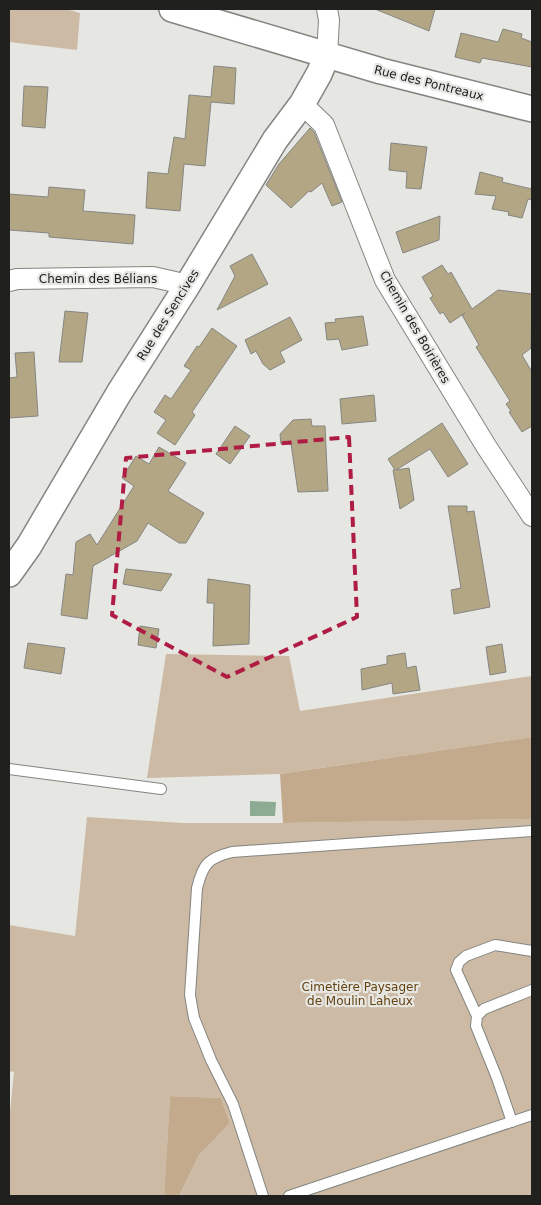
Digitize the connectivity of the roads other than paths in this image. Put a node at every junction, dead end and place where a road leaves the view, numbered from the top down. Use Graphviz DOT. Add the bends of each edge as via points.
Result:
graph roads {
  1 [pos="172,9"];
  2 [pos="327,9"];
  3 [pos="326,56"];
  4 [pos="302,104"];
  5 [pos="532,109"];
  6 [pos="9,281"];
  7 [pos="187,286"];
  8 [pos="532,516"];
  9 [pos="9,574"];
  10 [pos="9,768"];
  11 [pos="161,788"];
  12 [pos="532,831"];
  13 [pos="532,951"];
  14 [pos="532,990"];
  15 [pos="477,1016"];
  16 [pos="532,1115"];
  17 [pos="512,1122"];
  18 [pos="263,1196"];
  19 [pos="289,1196"];
  1 -- 3 [label="street, Rue des Pontreaux"];
  2 -- 3 [label="street" via="330,20"];
  3 -- 4 [label="street, Rue des Sencives"];
  3 -- 5 [label="street, Rue des Pontreaux"];
  4 -- 7 [label="street, Rue des Sencives" via="275,140"];
  4 -- 8 [label="street, Chemin des Boirières" via="324,125 385,280"];
  6 -- 7 [label="street, Chemin des Bélians" via="153,277"];
  7 -- 9 [label="street, Rue des Sencives"];
  10 -- 11 [label="lane"];
  12 -- 18 [label="lane" via="232,852 208,863 201,872 197,888 190,995 194,1018 234,1104"];
  13 -- 15 [label="lane" via="495,945 459,962 456,970"];
  14 -- 15 [label="lane" via="484,1009"];
  15 -- 17 [label="lane" via="476,1026"];
  16 -- 17 [label="lane"];
  17 -- 19 [label="lane"];
}
